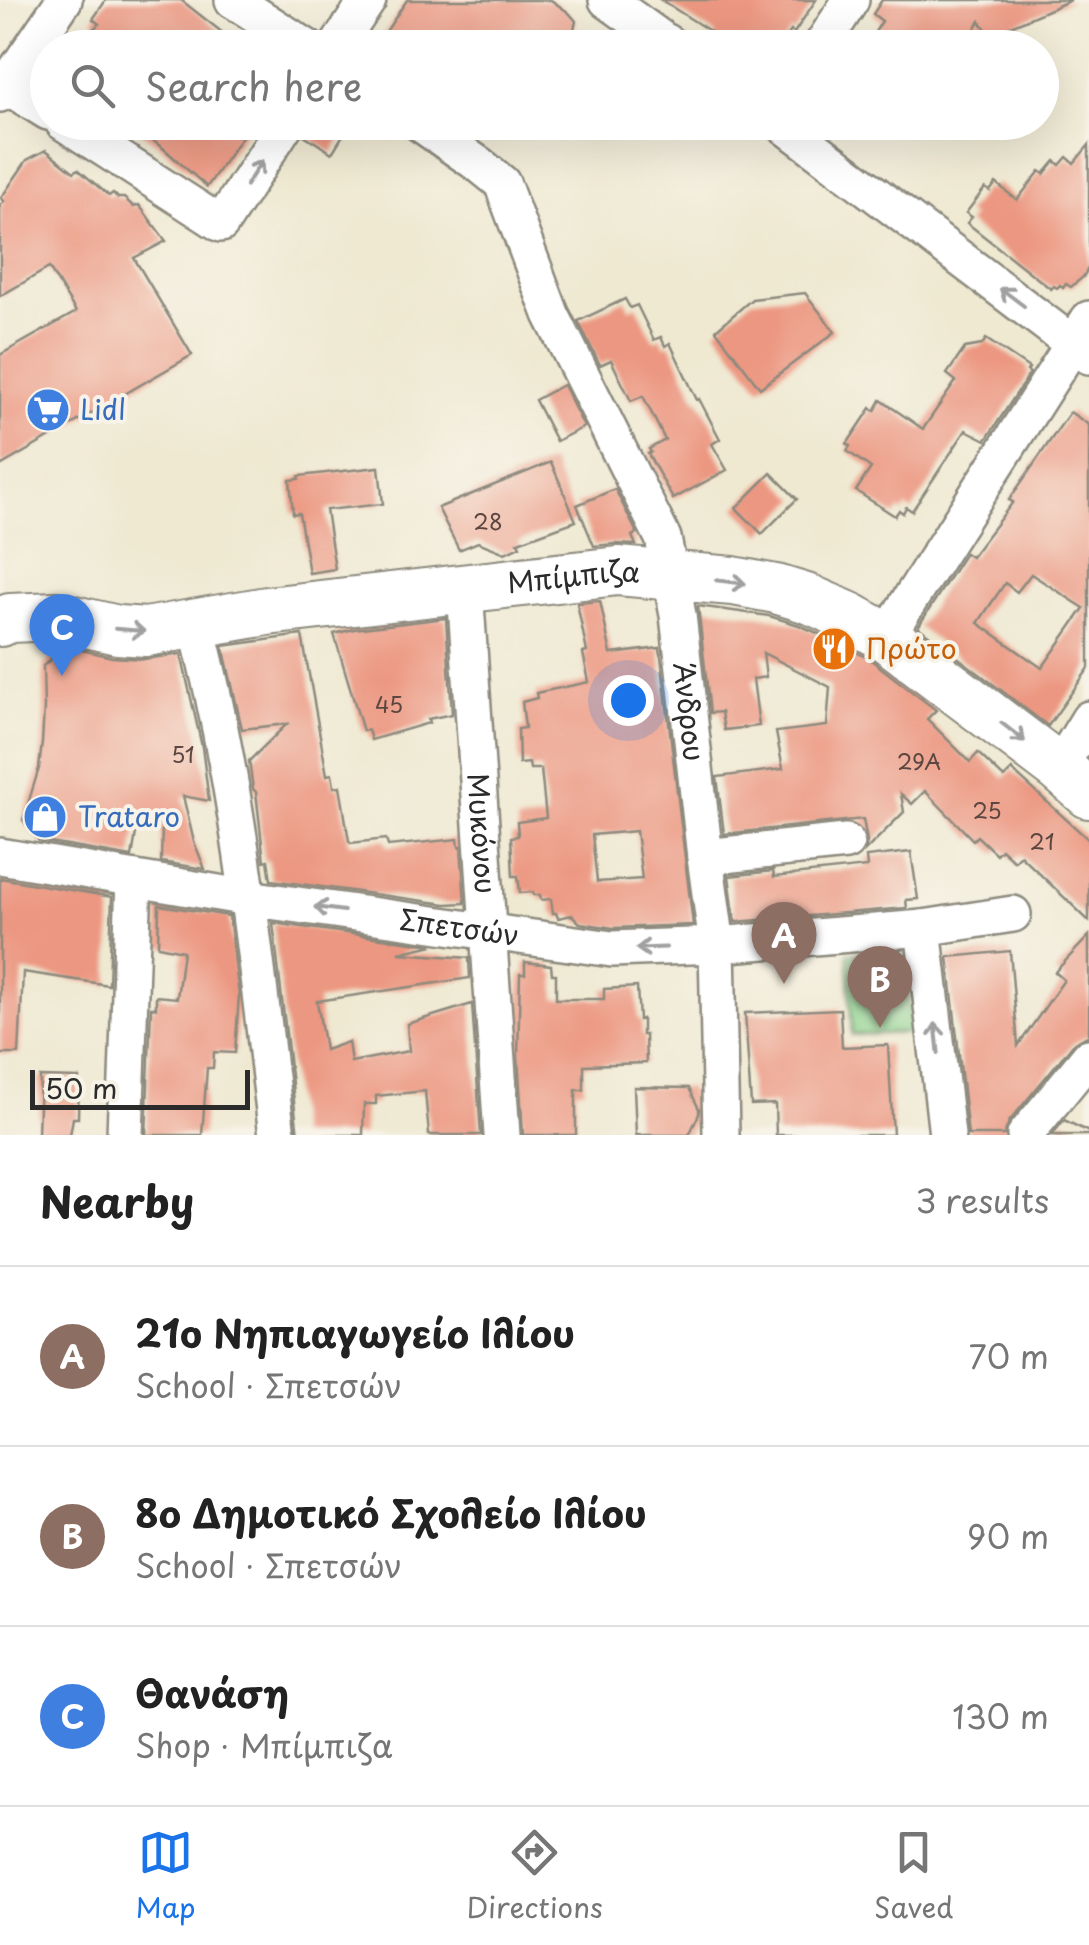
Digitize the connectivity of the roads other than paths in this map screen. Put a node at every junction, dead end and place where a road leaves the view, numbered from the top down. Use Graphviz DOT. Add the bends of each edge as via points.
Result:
graph roads {
  1 [pos="64,0"];
  2 [pos="233,0"];
  3 [pos="368,0"];
  4 [pos="608,0"];
  5 [pos="851,0"];
  6 [pos="43,30"];
  7 [pos="280,30"];
  8 [pos="348,30"];
  9 [pos="649,30"];
  10 [pos="832,30"];
  11 [pos="30,48"];
  12 [pos="2,87"];
  13 [pos="30,102"];
  14 [pos="91,140"];
  15 [pos="276,140"];
  16 [pos="444,140"];
  17 [pos="805,140"];
  18 [pos="1083,340"];
  19 [pos="672,576"];
  20 [pos="465,590"];
  21 [pos="0,622"];
  22 [pos="196,624"];
  23 [pos="886,637"];
  24 [pos="1089,719"];
  25 [pos="1074,781"];
  26 [pos="846,842"];
  27 [pos="0,856"];
  28 [pos="705,857"];
  29 [pos="134,879"];
  30 [pos="248,898"];
  31 [pos="1013,914"];
  32 [pos="923,928"];
  33 [pos="488,930"];
  34 [pos="717,946"];
  35 [pos="1089,1057"];
  36 [pos="126,1135"];
  37 [pos="277,1135"];
  38 [pos="502,1135"];
  39 [pos="721,1135"];
  40 [pos="947,1135"];
  41 [pos="1025,1135"];
  1 -- 6 [label="street"];
  2 -- 7 [label="street"];
  3 -- 8 [label="street"];
  4 -- 9 [label="street"];
  5 -- 10 [label="street"];
  11 -- 12 [label="street"];
  12 -- 13 [label="street"];
  14 -- 15 [label="street, one-way" via="222,224"];
  16 -- 19 [label="street, Άνδρου" via="502,183 551,314 663,538"];
  18 -- 17 [label="street, one-way"];
  18 -- 23 [label="street"];
  19 -- 20 [label="street, Μπίμπιζα" via="618,571"];
  19 -- 23 [label="street, Μπίμπιζα, one-way" via="776,589"];
  19 -- 28 [label="street, Άνδρου"];
  20 -- 22 [label="street, Μπίμπιζα"];
  20 -- 33 [label="street, Μυκόνου"];
  21 -- 22 [label="street, Μπίμπιζα, one-way" via="56,616 146,632"];
  22 -- 30 [label="street"];
  23 -- 25 [label="street, Μπίμπιζα, one-way"];
  24 -- 25 [label="street"];
  26 -- 28 [label="street"];
  27 -- 29 [label="street, Σπετσών"];
  28 -- 34 [label="street, Άνδρου"];
  29 -- 30 [label="street, Σπετσών"];
  29 -- 36 [label="street"];
  33 -- 30 [label="street, Σπετσών, one-way"];
  30 -- 37 [label="street"];
  31 -- 32 [label="street, Σπετσών"];
  32 -- 34 [label="street, Σπετσών"];
  40 -- 32 [label="street, one-way"];
  34 -- 33 [label="street, Σπετσών, one-way" via="612,949"];
  33 -- 38 [label="street, Μυκόνου"];
  34 -- 39 [label="street, Άνδρου"];
  35 -- 41 [label="street"];
}
